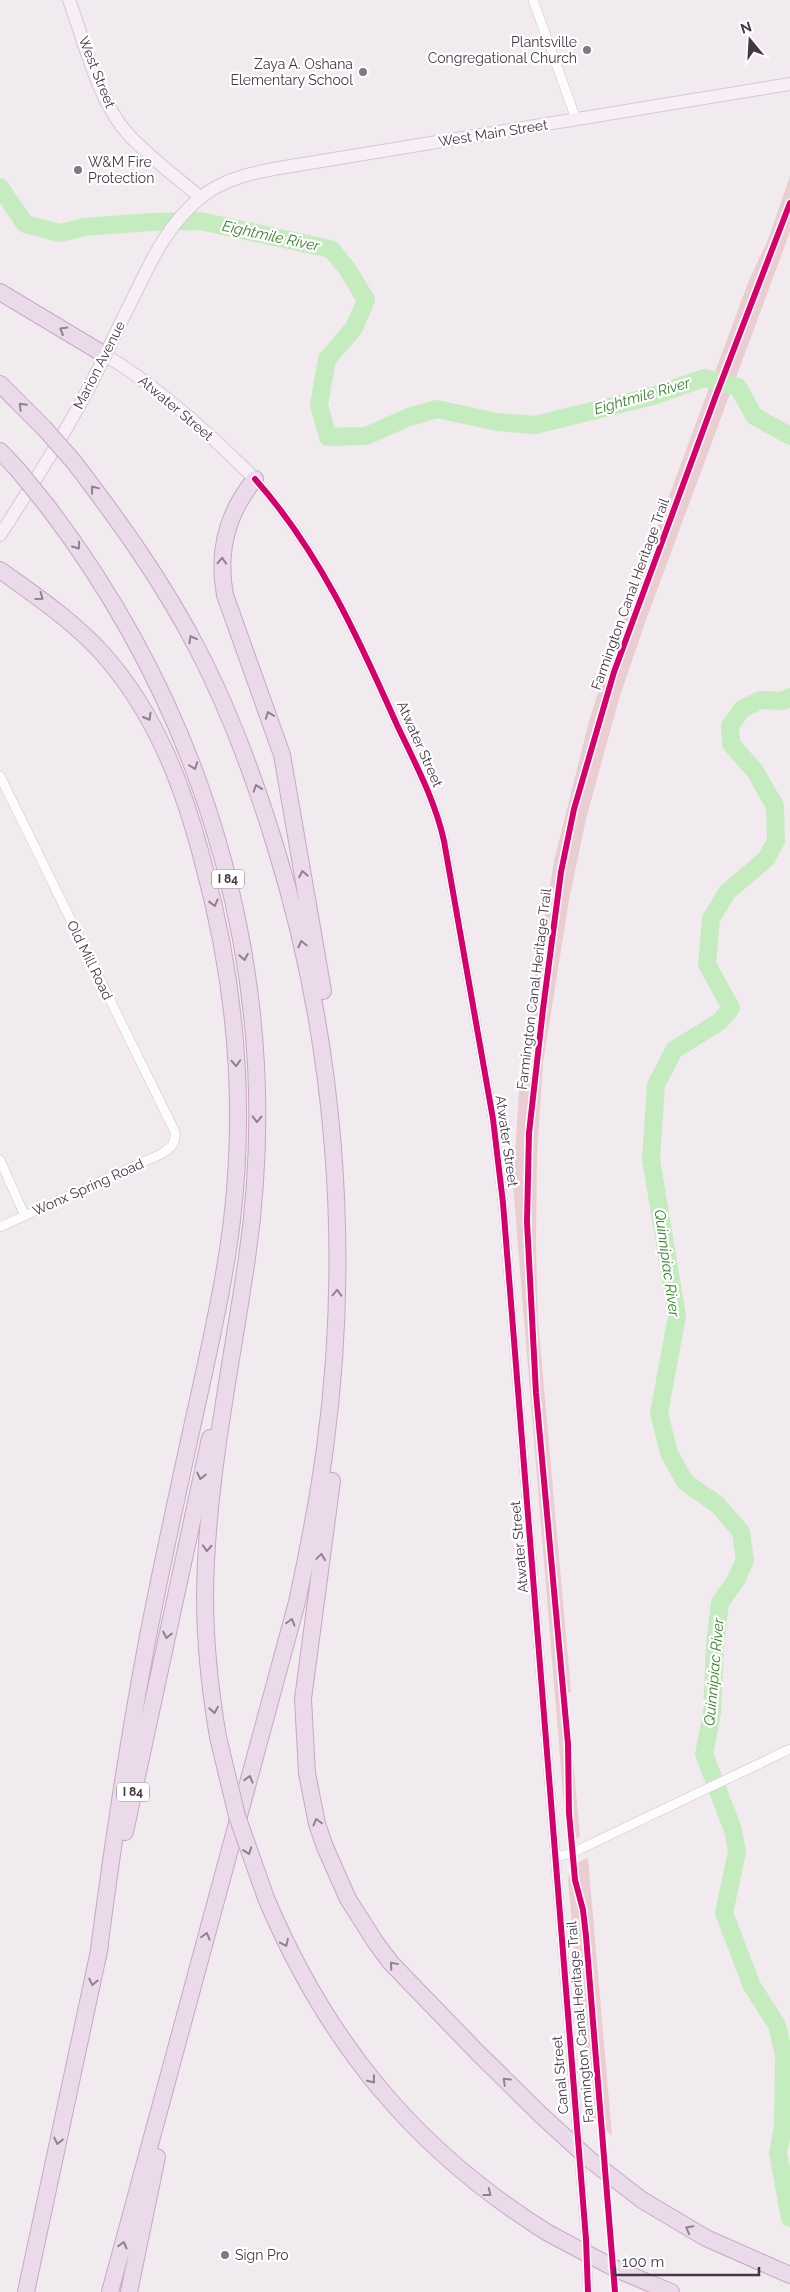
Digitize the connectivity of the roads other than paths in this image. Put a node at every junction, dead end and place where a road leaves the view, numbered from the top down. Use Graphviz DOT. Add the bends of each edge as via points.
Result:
graph roads {
  1 [pos="69,0"];
  2 [pos="533,0"];
  3 [pos="790,84"];
  4 [pos="576,119"];
  5 [pos="200,197"];
  6 [pos="0,292"];
  7 [pos="105,355"];
  8 [pos="0,384"];
  9 [pos="0,451"];
  10 [pos="255,479"];
  11 [pos="0,535"];
  12 [pos="0,570"];
  13 [pos="0,776"];
  14 [pos="332,1130"];
  15 [pos="174,1145"];
  16 [pos="0,1160"];
  17 [pos="25,1216"];
  18 [pos="0,1227"];
  19 [pos="241,1292"];
  20 [pos="335,1342"];
  21 [pos="790,1749"];
  22 [pos="556,1857"];
  23 [pos="98,1957"];
  24 [pos="199,1962"];
  25 [pos="790,2275"];
  26 [pos="26,2292"];
  27 [pos="110,2292"];
  28 [pos="129,2292"];
  29 [pos="588,2292"];
  30 [pos="671,2292"];
  1 -- 5 [label="main road, West Street" via="101,89 117,119 139,145"];
  2 -- 4 [label="street"];
  3 -- 4 [label="main road, West Main Street"];
  4 -- 5 [label="main road, West Main Street" via="258,172 218,186"];
  5 -- 7 [label="main road, Marion Avenue" via="170,228 147,267"];
  7 -- 6 [label="highway, one-way"];
  7 -- 10 [label="main road, Atwater Street" via="144,381 216,441"];
  7 -- 11 [label="main road, Marion Avenue" via="66,428"];
  14 -- 8 [label="highway, one-way, bridge" via="309,974 284,873 251,773 215,684 180,617 140,553 74,462"];
  9 -- 19 [label="highway, I 84, one-way, bridge" via="48,507 119,611 168,703 206,802 232,896 252,1008 257,1096 254,1184"];
  14 -- 10 [label="highway, one-way" via="330,1036 285,770 222,579 226,530 240,500"];
  10 -- 22 [label="street, Atwater Street" via="298,533 338,597 433,803 444,841 498,1160"];
  12 -- 23 [label="highway, one-way" via="52,606 104,656 145,710 166,750 188,808 215,908 228,974 235,1043 237,1147 228,1256 156,1594 118,1810"];
  13 -- 15 [label="street, Old Mill Road" via="174,1132"];
  20 -- 14 [label="highway, one-way" via="337,1236"];
  15 -- 17 [label="street, Wonx Spring Road" via="161,1154"];
  16 -- 17 [label="street"];
  17 -- 18 [label="street, Wonx Spring Road"];
  19 -- 23 [label="highway, I 84, one-way"];
  19 -- 30 [label="highway, one-way, bridge" via="213,1484 206,1564 207,1653 218,1737 237,1816 266,1898 289,1950 336,2031 377,2087 422,2136 493,2197 548,2233 616,2269"];
  24 -- 20 [label="highway, one-way" via="300,1585 326,1446"];
  25 -- 20 [label="highway, one-way, bridge" via="698,2234 642,2200 589,2159 413,1988 376,1943 348,1899 318,1824 305,1757 303,1699 336,1441"];
  21 -- 22 [label="street" via="572,1853"];
  22 -- 29 [label="street, Canal Street"];
  23 -- 26 [label="highway, I 84, one-way"];
  27 -- 24 [label="highway, one-way"];
  24 -- 28 [label="highway"];
}
